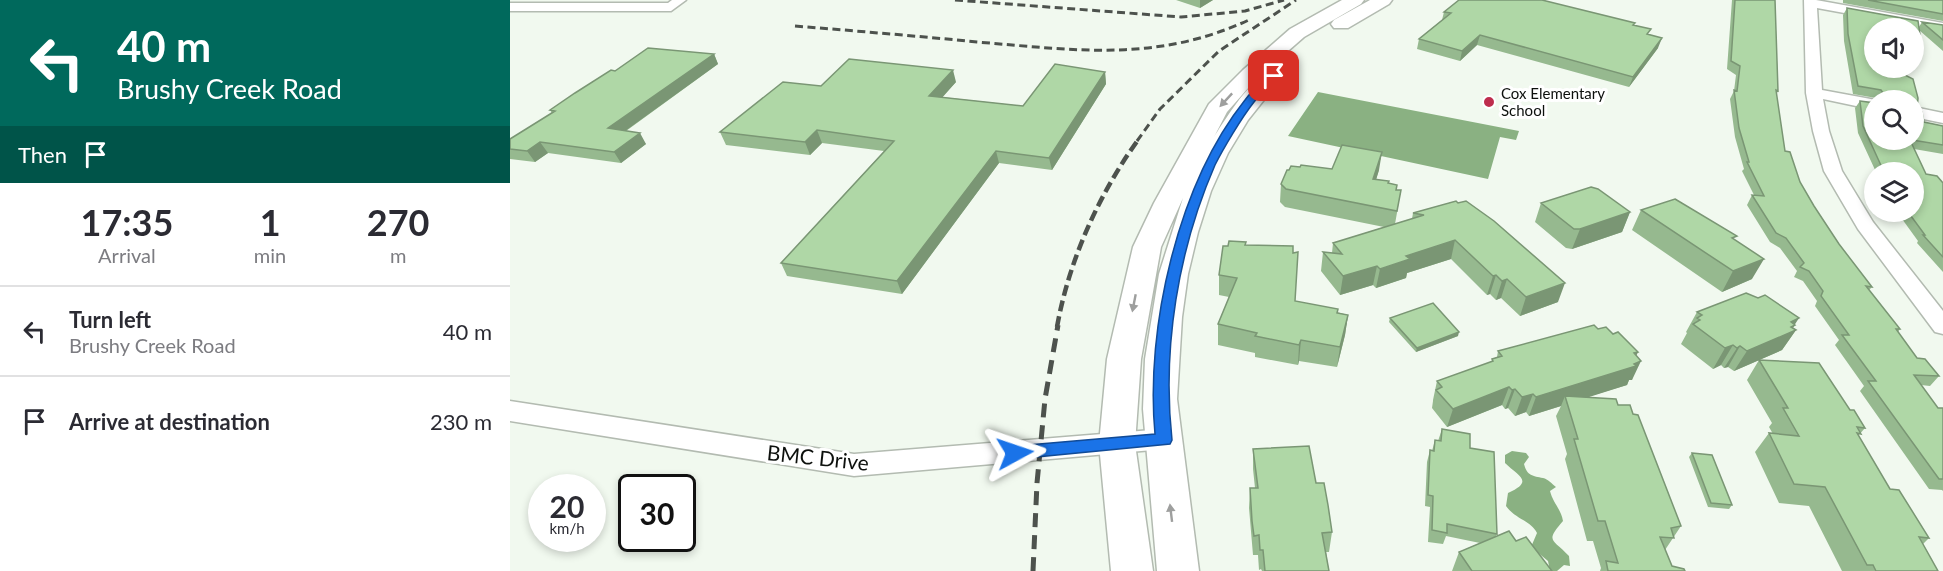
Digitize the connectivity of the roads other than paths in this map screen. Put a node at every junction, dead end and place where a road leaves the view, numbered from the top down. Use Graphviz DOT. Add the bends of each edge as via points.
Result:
graph roads {
  1 [pos="680,0"];
  2 [pos="1355,0"];
  3 [pos="1368,0"];
  4 [pos="1383,0"];
  5 [pos="1810,2"];
  6 [pos="510,7"];
  7 [pos="1943,27"];
  8 [pos="1322,37"];
  9 [pos="1814,93"];
  10 [pos="1864,103"];
  11 [pos="1924,114"];
  12 [pos="1943,118"];
  13 [pos="1932,300"];
  14 [pos="1943,326"];
  15 [pos="510,411"];
  16 [pos="1164,440"];
  17 [pos="1117,444"];
  18 [pos="1132,571"];
  19 [pos="1178,571"];
  1 -- 6 [label="street" via="671,7"];
  2 -- 17 [label="main road, one-way" via="1297,33 1250,74 1217,109 1191,157 1147,247 1124,359"];
  3 -- 8 [label="main road" via="1317,30"];
  4 -- 8 [label="main road"];
  5 -- 7 [label="street"];
  5 -- 9 [label="street"];
  8 -- 16 [label="main road" via="1287,63 1249,102 1210,164 1196,199 1177,255 1163,349 1160,401"];
  9 -- 10 [label="street"];
  9 -- 13 [label="street" via="1824,141 1841,188 1865,225"];
  11 -- 12 [label="street"];
  13 -- 14 [label="street"];
  15 -- 17 [label="street, BMC Drive" via="854,465"];
  16 -- 17 [label="street, BMC Drive"];
  19 -- 16 [label="main road, one-way"];
  17 -- 18 [label="main road"];
}
